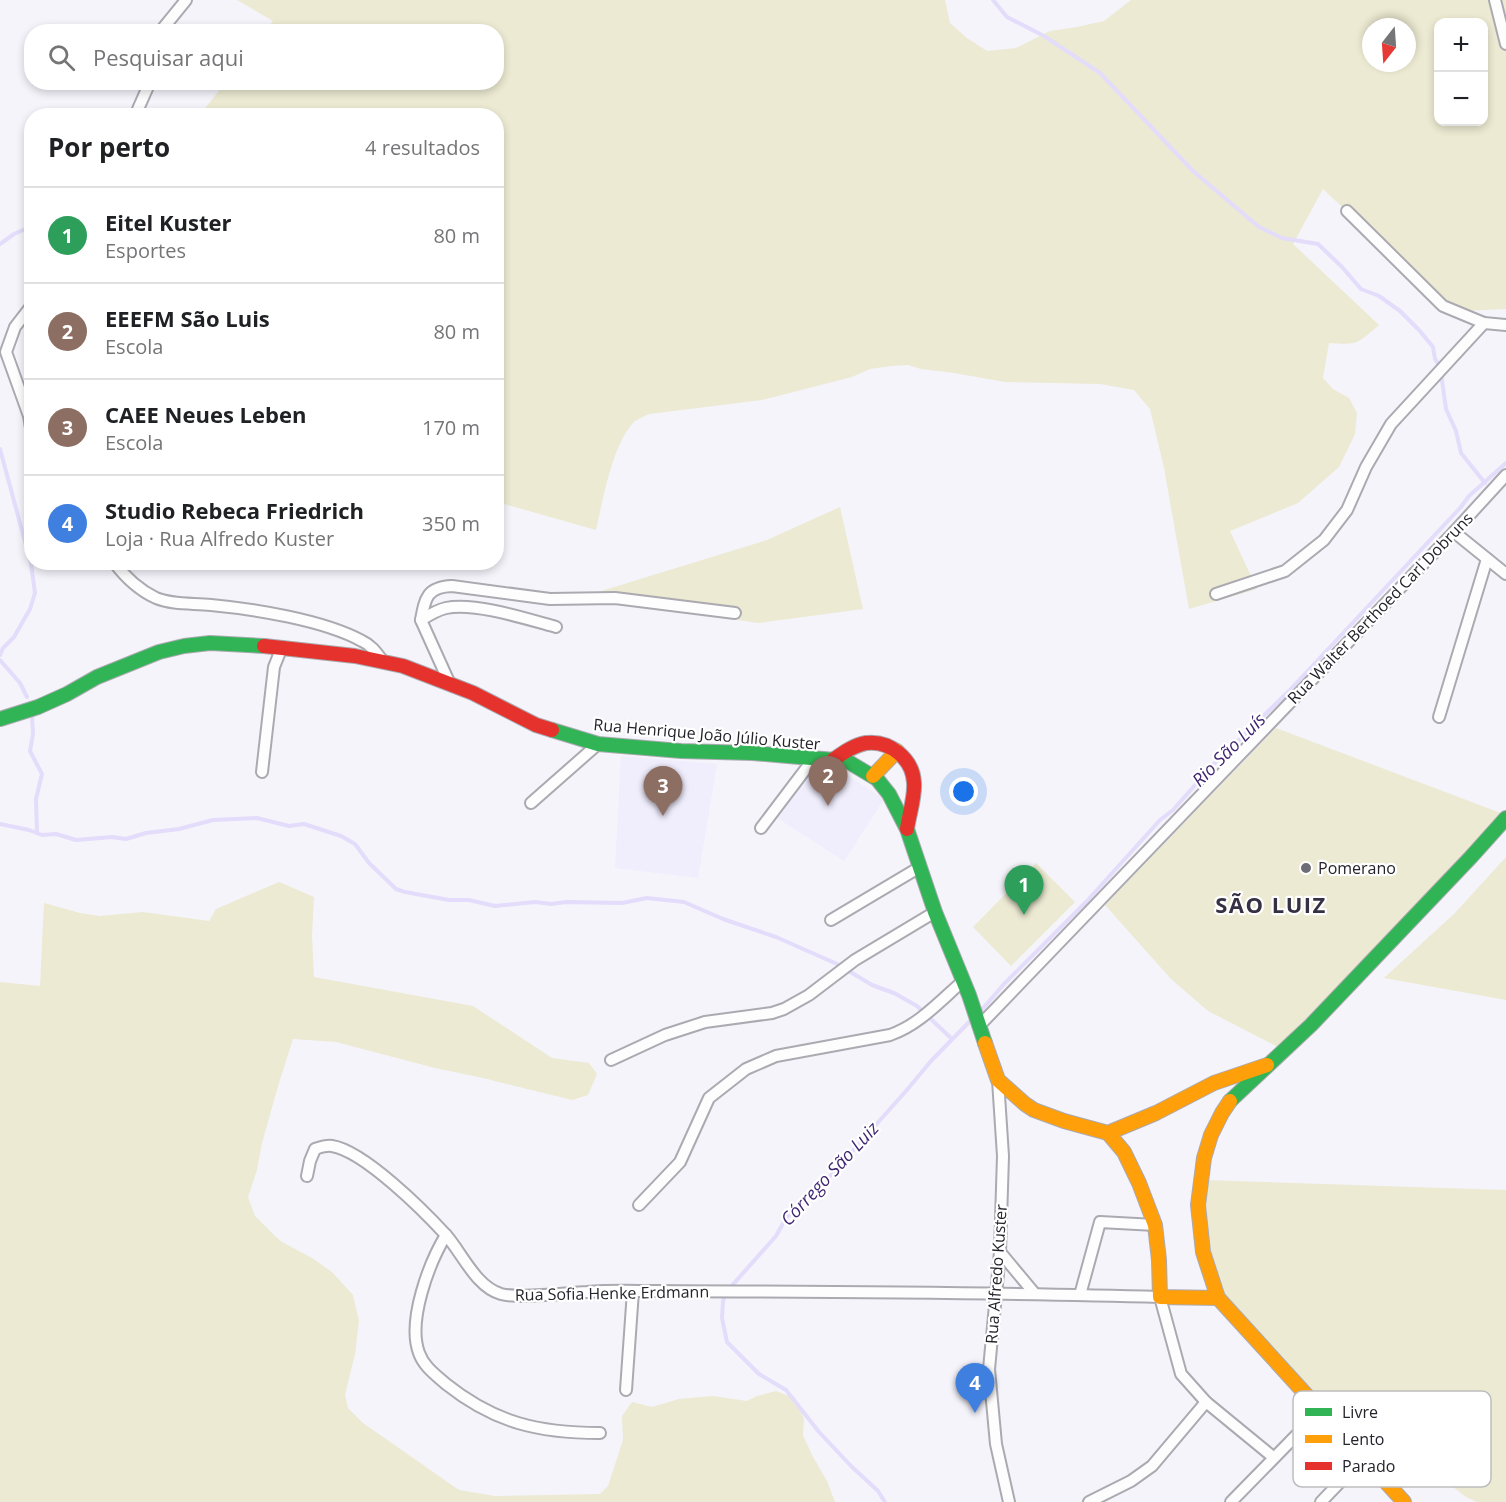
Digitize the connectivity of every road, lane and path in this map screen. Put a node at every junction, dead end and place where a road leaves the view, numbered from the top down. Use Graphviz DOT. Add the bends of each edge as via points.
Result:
graph roads {
  1 [pos="186,0"];
  2 [pos="1495,0"];
  3 [pos="166,24"];
  4 [pos="1506,44"];
  5 [pos="146,90"];
  6 [pos="139,108"];
  7 [pos="1347,211"];
  8 [pos="24,316"];
  9 [pos="1484,322"];
  10 [pos="1506,325"];
  11 [pos="3,348"];
  12 [pos="24,405"];
  13 [pos="1506,475"];
  14 [pos="1454,532"];
  15 [pos="1487,559"];
  16 [pos="120,570"];
  17 [pos="1506,574"];
  18 [pos="1216,594"];
  19 [pos="735,613"];
  20 [pos="422,620"];
  21 [pos="556,627"];
  22 [pos="282,646"];
  23 [pos="382,660"];
  24 [pos="449,682"];
  25 [pos="1439,717"];
  26 [pos="0,719"];
  27 [pos="598,744"];
  28 [pos="897,751"];
  29 [pos="814,758"];
  30 [pos="831,761"];
  31 [pos="262,772"];
  32 [pos="873,776"];
  33 [pos="914,778"];
  34 [pos="889,794"];
  35 [pos="531,803"];
  36 [pos="1506,818"];
  37 [pos="761,828"];
  38 [pos="907,829"];
  39 [pos="920,867"];
  40 [pos="935,912"];
  41 [pos="831,920"];
  42 [pos="963,981"];
  43 [pos="978,1024"];
  44 [pos="611,1060"];
  45 [pos="1275,1062"];
  46 [pos="998,1080"];
  47 [pos="1108,1133"];
  48 [pos="307,1176"];
  49 [pos="639,1205"];
  50 [pos="1155,1225"];
  51 [pos="446,1235"];
  52 [pos="1000,1252"];
  53 [pos="633,1291"];
  54 [pos="997,1294"];
  55 [pos="1035,1294"];
  56 [pos="1080,1294"];
  57 [pos="1160,1297"];
  58 [pos="1218,1298"];
  59 [pos="626,1390"];
  60 [pos="1302,1391"];
  61 [pos="1206,1402"];
  62 [pos="600,1433"];
  63 [pos="1293,1437"];
  64 [pos="1273,1456"];
  65 [pos="1335,1487"];
  66 [pos="1391,1487"];
  67 [pos="1009,1502"];
  68 [pos="1089,1502"];
  69 [pos="1231,1502"];
  70 [pos="1321,1502"];
  71 [pos="1404,1502"];
  1 -- 3 [label="street"];
  2 -- 4 [label="street"];
  5 -- 6 [label="street"];
  7 -- 9 [label="street" via="1443,306"];
  8 -- 11 [label="street"];
  9 -- 10 [label="street"];
  9 -- 18 [label="street" via="1391,423 1347,510 1323,540 1285,571"];
  11 -- 12 [label="street"];
  13 -- 14 [label="street, Rua Walter Berthoed Carl Dobruns"];
  14 -- 15 [label="street"];
  14 -- 43 [label="street, Rua Walter Berthoed Carl Dobruns"];
  15 -- 17 [label="street"];
  15 -- 25 [label="street"];
  16 -- 23 [label="street" via="138,588 158,599 263,612 316,624 363,641"];
  19 -- 20 [label="street" via="615,598 550,599 440,586 428,596"];
  20 -- 21 [label="street" via="439,609 462,607"];
  20 -- 24 [label="street"];
  22 -- 23 [label="street, Rua Henrique João Júlio Kuster"];
  22 -- 26 [label="street, Rua Henrique João Júlio Kuster" via="210,643 159,652 38,707"];
  22 -- 31 [label="street" via="274,667"];
  23 -- 24 [label="street, Rua Henrique João Júlio Kuster"];
  24 -- 27 [label="street, Rua Henrique João Júlio Kuster" via="536,725"];
  27 -- 29 [label="street, Rua Henrique João Júlio Kuster"];
  27 -- 35 [label="street"];
  28 -- 30 [label="street, Rua Henrique João Júlio Kuster" via="877,743 859,745"];
  28 -- 32 [label="street"];
  28 -- 33 [label="street" via="906,759"];
  29 -- 30 [label="street, Rua Henrique João Júlio Kuster"];
  29 -- 37 [label="street"];
  30 -- 32 [label="street, Rua Henrique João Júlio Kuster" via="847,761"];
  32 -- 34 [label="street, Rua Henrique João Júlio Kuster"];
  33 -- 34 [label="street"];
  33 -- 38 [label="street, Rua Henrique João Júlio Kuster"];
  34 -- 38 [label="street, Rua Henrique João Júlio Kuster"];
  36 -- 45 [label="street"];
  38 -- 39 [label="street, Rua Henrique João Júlio Kuster"];
  39 -- 40 [label="street, Rua Henrique João Júlio Kuster"];
  39 -- 41 [label="street"];
  40 -- 42 [label="street, Rua Henrique João Júlio Kuster"];
  40 -- 44 [label="street" via="784,1009 705,1022"];
  42 -- 43 [label="street, Rua Henrique João Júlio Kuster"];
  42 -- 49 [label="street" via="904,1030 776,1056 737,1075 709,1098 680,1162"];
  43 -- 46 [label="street, Rua Henrique João Júlio Kuster"];
  45 -- 47 [label="street" via="1214,1083"];
  45 -- 58 [label="street" via="1222,1112 1198,1180 1196,1209 1202,1247"];
  46 -- 47 [label="street" via="1034,1110"];
  46 -- 52 [label="street, Rua Alfredo Kuster" via="1003,1155"];
  47 -- 50 [label="street" via="1124,1152"];
  48 -- 51 [label="street, Rua Sofia Henke Erdmann" via="315,1149 335,1147 383,1175"];
  50 -- 56 [label="street" via="1100,1222"];
  50 -- 57 [label="street"];
  51 -- 53 [label="street, Rua Sofia Henke Erdmann" via="482,1282 500,1294"];
  51 -- 62 [label="street" via="427,1272 420,1300 416,1343 424,1363 462,1396 490,1413 563,1433"];
  52 -- 54 [label="street, Rua Alfredo Kuster"];
  52 -- 55 [label="street"];
  53 -- 54 [label="street, Rua Sofia Henke Erdmann"];
  53 -- 59 [label="street"];
  54 -- 55 [label="street, Rua Sofia Henke Erdmann"];
  54 -- 67 [label="street, Rua Alfredo Kuster" via="989,1369 996,1444"];
  55 -- 56 [label="street, Rua Sofia Henke Erdmann"];
  56 -- 57 [label="street, Rua Sofia Henke Erdmann"];
  57 -- 58 [label="street"];
  57 -- 61 [label="street" via="1181,1374"];
  58 -- 60 [label="street"];
  61 -- 64 [label="street"];
  61 -- 68 [label="street" via="1152,1466"];
  63 -- 64 [label="street"];
  64 -- 69 [label="street"];
  65 -- 70 [label="street"];
  66 -- 71 [label="street"];
}
